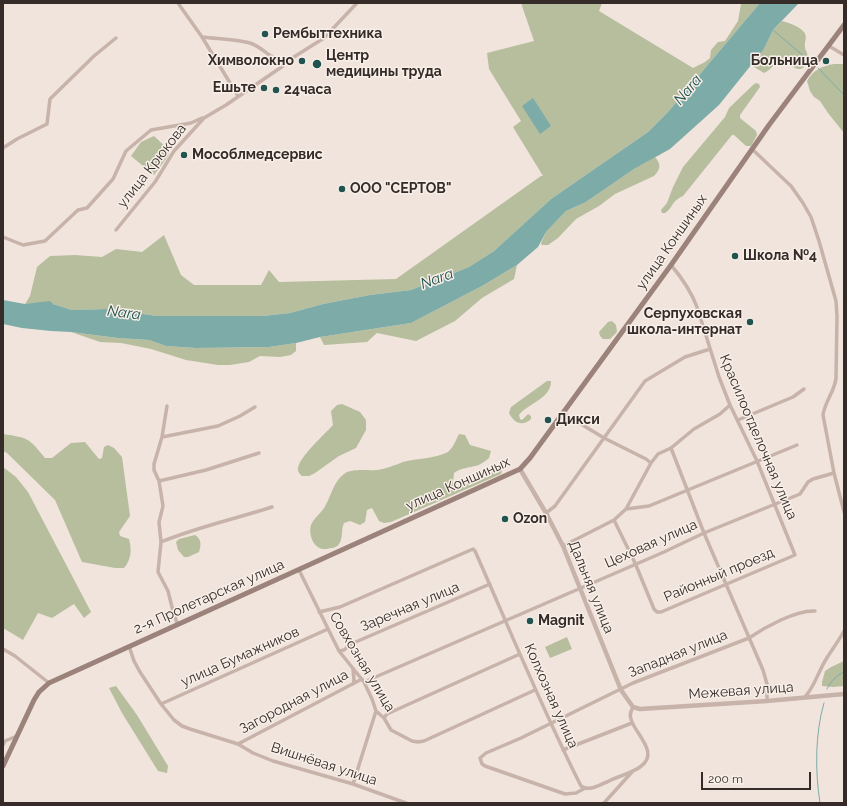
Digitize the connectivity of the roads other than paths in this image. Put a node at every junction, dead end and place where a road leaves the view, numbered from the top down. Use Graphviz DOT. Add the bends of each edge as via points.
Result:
graph roads {
  1 [pos="178,3"];
  2 [pos="357,3"];
  3 [pos="844,26"];
  4 [pos="202,37"];
  5 [pos="116,38"];
  6 [pos="829,46"];
  7 [pos="844,55"];
  8 [pos="286,62"];
  9 [pos="238,96"];
  10 [pos="204,118"];
  11 [pos="3,148"];
  12 [pos="752,148"];
  13 [pos="116,230"];
  14 [pos="3,237"];
  15 [pos="671,265"];
  16 [pos="710,349"];
  17 [pos="804,389"];
  18 [pos="730,405"];
  19 [pos="167,406"];
  20 [pos="255,407"];
  21 [pos="563,413"];
  22 [pos="738,420"];
  23 [pos="162,437"];
  24 [pos="604,438"];
  25 [pos="797,445"];
  26 [pos="672,448"];
  27 [pos="259,453"];
  28 [pos="757,461"];
  29 [pos="651,463"];
  30 [pos="520,469"];
  31 [pos="834,473"];
  32 [pos="159,481"];
  33 [pos="687,490"];
  34 [pos="775,505"];
  35 [pos="272,507"];
  36 [pos="626,509"];
  37 [pos="844,512"];
  38 [pos="546,513"];
  39 [pos="614,520"];
  40 [pos="704,533"];
  41 [pos="161,542"];
  42 [pos="563,546"];
  43 [pos="795,555"];
  44 [pos="635,563"];
  45 [pos="299,570"];
  46 [pos="490,584"];
  47 [pos="726,584"];
  48 [pos="580,588"];
  49 [pos="815,611"];
  50 [pos="319,612"];
  51 [pos="506,620"];
  52 [pos="178,625"];
  53 [pos="328,629"];
  54 [pos="844,632"];
  55 [pos="749,638"];
  56 [pos="129,646"];
  57 [pos="3,649"];
  58 [pos="340,652"];
  59 [pos="520,654"];
  60 [pos="352,668"];
  61 [pos="363,680"];
  62 [pos="49,683"];
  63 [pos="353,684"];
  64 [pos="535,690"];
  65 [pos="621,690"];
  66 [pos="844,694"];
  67 [pos="805,698"];
  68 [pos="767,701"];
  69 [pos="161,704"];
  70 [pos="633,707"];
  71 [pos="376,711"];
  72 [pos="384,718"];
  73 [pos="550,723"];
  74 [pos="632,723"];
  75 [pos="17,736"];
  76 [pos="238,744"];
  77 [pos="3,746"];
  78 [pos="563,750"];
  79 [pos="3,766"];
  80 [pos="633,772"];
  81 [pos="353,784"];
  82 [pos="583,787"];
  83 [pos="406,803"];
  84 [pos="604,803"];
  1 -- 4 [label="street"];
  2 -- 8 [label="street, улица Крюкова" via="324,38"];
  3 -- 6 [label="main road, улица Коншиных"];
  4 -- 8 [label="street" via="250,43"];
  4 -- 9 [label="street"];
  5 -- 11 [label="street" via="50,99 47,124"];
  6 -- 7 [label="street"];
  6 -- 12 [label="main road, улица Коншиных"];
  8 -- 9 [label="street, улица Крюкова"];
  9 -- 10 [label="street, улица Крюкова"];
  10 -- 13 [label="street, улица Крюкова" via="174,151 155,182"];
  10 -- 14 [label="street" via="191,123 151,130 126,151 113,179 87,208 78,210 45,241 23,244"];
  12 -- 15 [label="main road, улица Коншиных"];
  12 -- 31 [label="street" via="791,186 811,217 836,301 836,378 823,414"];
  15 -- 16 [label="street, Красилоотделочная улица" via="698,307"];
  15 -- 21 [label="main road, улица Коншиных"];
  16 -- 18 [label="street, Красилоотделочная улица"];
  16 -- 24 [label="street" via="685,357 645,381"];
  17 -- 22 [label="street" via="793,397"];
  18 -- 22 [label="street, Красилоотделочная улица"];
  18 -- 26 [label="street" via="694,429"];
  19 -- 23 [label="street"];
  20 -- 23 [label="street" via="218,426"];
  21 -- 24 [label="street"];
  21 -- 30 [label="main road, улица Коншиных"];
  22 -- 28 [label="street, Красилоотделочная улица"];
  23 -- 32 [label="street" via="154,464"];
  24 -- 29 [label="street"];
  24 -- 38 [label="street" via="555,506"];
  25 -- 28 [label="street"];
  26 -- 29 [label="street" via="658,454"];
  26 -- 33 [label="street"];
  27 -- 32 [label="street" via="206,470"];
  28 -- 33 [label="street"];
  28 -- 34 [label="street, Красилоотделочная улица"];
  29 -- 36 [label="street"];
  30 -- 38 [label="street, Дальняя улица"];
  30 -- 45 [label="main road, улица Коншиных"];
  31 -- 34 [label="street, Цеховая улица" via="813,479 800,494"];
  31 -- 37 [label="street"];
  32 -- 41 [label="street" via="163,506 159,522"];
  33 -- 36 [label="street" via="648,506"];
  33 -- 40 [label="street"];
  34 -- 40 [label="street, Цеховая улица"];
  34 -- 43 [label="street, Красилоотделочная улица"];
  35 -- 41 [label="street"];
  36 -- 39 [label="street"];
  38 -- 42 [label="street, Дальняя улица"];
  39 -- 42 [label="street"];
  39 -- 44 [label="street, Районный проезд"];
  40 -- 44 [label="street, Цеховая улица"];
  40 -- 47 [label="street"];
  41 -- 52 [label="street" via="158,572 168,591"];
  42 -- 48 [label="street, Дальняя улица"];
  43 -- 47 [label="street, Районный проезд"];
  44 -- 47 [label="street, Районный проезд" via="657,612"];
  44 -- 48 [label="street, Цеховая улица"];
  45 -- 50 [label="street, Совхозная улица"];
  45 -- 52 [label="main road, 2-я Пролетарская улица"];
  46 -- 50 [label="street, Колхозная улица" via="474,550 340,607"];
  46 -- 51 [label="street, Колхозная улица"];
  46 -- 58 [label="street, Заречная улица" via="351,644"];
  47 -- 55 [label="street"];
  48 -- 51 [label="street, Цеховая улица"];
  48 -- 65 [label="street, Дальняя улица"];
  49 -- 55 [label="street, Западная улица" via="791,616"];
  50 -- 53 [label="street, Совхозная улица"];
  51 -- 59 [label="street, Колхозная улица"];
  51 -- 61 [label="street, Цеховая улица"];
  52 -- 56 [label="main road, 2-я Пролетарская улица"];
  53 -- 58 [label="street, Совхозная улица"];
  53 -- 69 [label="street, улица Бумажников"];
  54 -- 67 [label="street"];
  55 -- 65 [label="street, Западная улица"];
  55 -- 68 [label="street" via="765,676"];
  56 -- 62 [label="main road, 2-я Пролетарская улица"];
  56 -- 69 [label="street, Вишнёвая улица" via="140,672"];
  57 -- 62 [label="street"];
  58 -- 60 [label="street, Совхозная улица"];
  59 -- 64 [label="street, Колхозная улица"];
  59 -- 72 [label="street" via="387,714"];
  60 -- 61 [label="street, Совхозная улица"];
  60 -- 63 [label="street"];
  61 -- 63 [label="street, Загородная улица"];
  61 -- 71 [label="street, Совхозная улица"];
  62 -- 75 [label="main road" via="39,692"];
  63 -- 76 [label="street, Загородная улица"];
  64 -- 72 [label="street, Совхозная улица" via="424,741 412,741 391,730"];
  64 -- 73 [label="street, Колхозная улица"];
  65 -- 70 [label="street, Дальняя улица"];
  65 -- 73 [label="street, Западная улица"];
  66 -- 67 [label="street, Межевая улица"];
  67 -- 68 [label="street, Межевая улица"];
  68 -- 70 [label="street, Межевая улица" via="640,710"];
  69 -- 76 [label="street, Вишнёвая улица" via="182,726"];
  70 -- 74 [label="street" via="630,714"];
  71 -- 72 [label="street, Совхозная улица"];
  71 -- 81 [label="street"];
  73 -- 78 [label="street, Колхозная улица"];
  73 -- 82 [label="street" via="486,753 480,759 485,766 565,794 576,793"];
  74 -- 78 [label="street"];
  74 -- 80 [label="street" via="644,741 648,759"];
  75 -- 77 [label="street" via="5,741"];
  75 -- 79 [label="main road"];
  76 -- 81 [label="street, Вишнёвая улица" via="273,761"];
  78 -- 82 [label="street, Колхозная улица"];
  80 -- 82 [label="street" via="590,788"];
  80 -- 84 [label="street"];
  81 -- 83 [label="street, Вишнёвая улица"];
}
